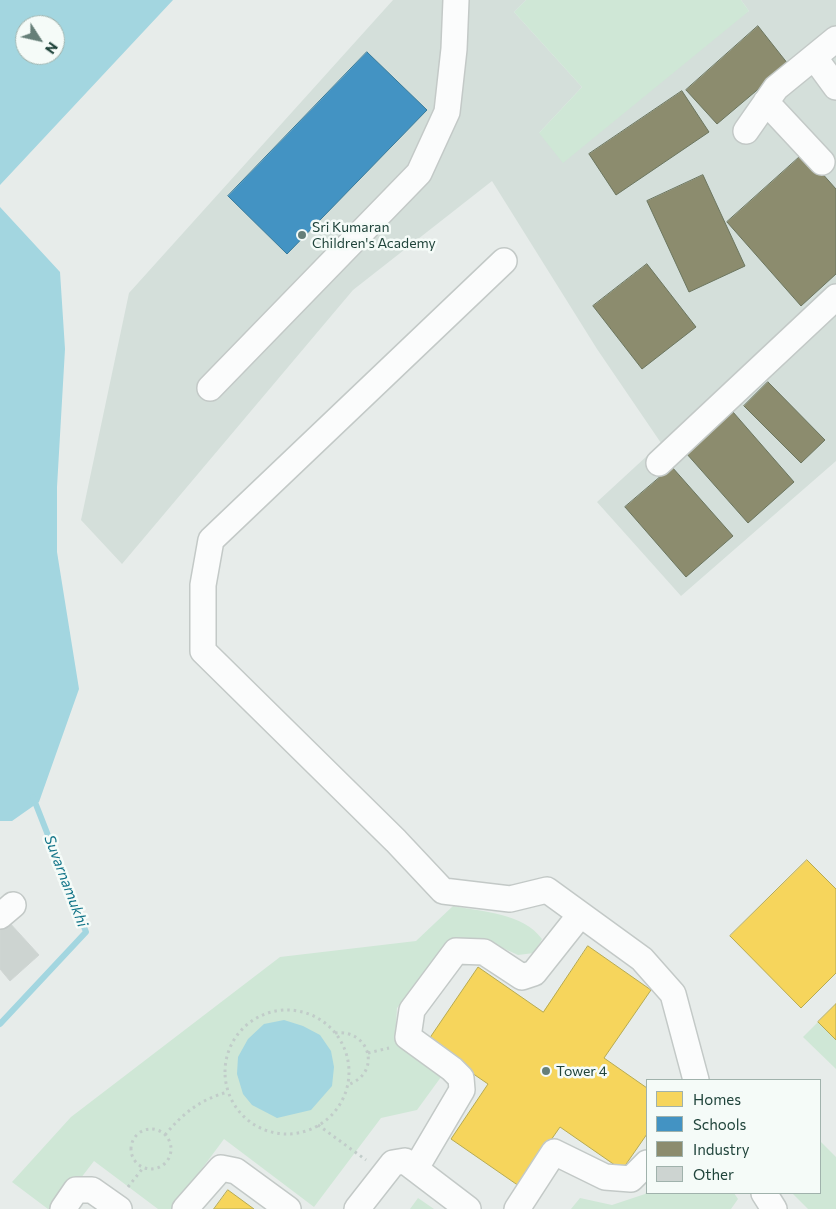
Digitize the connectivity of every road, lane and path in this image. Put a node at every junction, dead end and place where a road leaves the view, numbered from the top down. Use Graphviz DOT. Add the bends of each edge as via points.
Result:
graph roads {
  1 [pos="456,0"];
  2 [pos="836,39"];
  3 [pos="814,57"];
  4 [pos="836,87"];
  5 [pos="766,102"];
  6 [pos="746,130"];
  7 [pos="822,162"];
  8 [pos="504,262"];
  9 [pos="836,297"];
  10 [pos="210,388"];
  11 [pos="659,463"];
  12 [pos="580,915"];
  13 [pos="335,1033"];
  14 [pos="696,1079"];
  15 [pos="347,1085"];
  16 [pos="228,1092"];
  17 [pos="318,1125"];
  18 [pos="165,1135"];
  19 [pos="646,1164"];
  20 [pos="416,1168"];
  21 [pos="384,1174"];
  22 [pos="765,1194"];
  23 [pos="63,1209"];
  24 [pos="118,1209"];
  25 [pos="185,1209"];
  26 [pos="288,1209"];
  27 [pos="357,1209"];
  28 [pos="468,1209"];
  29 [pos="517,1209"];
  30 [pos="774,1209"];
  1 -- 10 [label="street" via="447,112 419,173"];
  2 -- 3 [label="street"];
  3 -- 4 [label="street"];
  3 -- 5 [label="street" via="776,88"];
  5 -- 6 [label="street"];
  5 -- 7 [label="street"];
  8 -- 12 [label="street" via="211,540 203,585 204,650 443,891 510,899 547,890"];
  9 -- 11 [label="street"];
  12 -- 14 [label="street" via="642,958 673,994"];
  12 -- 20 [label="street" via="534,973 522,977 484,952 456,951 412,1010 408,1037 452,1069 461,1078 462,1090"];
  13 -- 15 [label="path" via="347,1058"];
  13 -- 15 [label="path" via="352,1034 365,1045 368,1053 366,1070 355,1083"];
  13 -- 16 [label="path" via="313,1016 300,1012 280,1011 259,1017 246,1026 230,1049 225,1078"];
  15 -- 17 [label="path" via="335,1110"];
  16 -- 17 [label="path" via="241,1115 263,1130 289,1134"];
  16 -- 18 [label="path" via="188,1110"];
  17 -- 21 [label="path"];
  18 -- 18 [label="path" via="152,1129 137,1135 131,1149 137,1163 150,1169 164,1165 171,1151"];
  19 -- 29 [label="street" via="631,1179 605,1177 554,1152"];
  20 -- 21 [label="street" via="406,1161 393,1163"];
  20 -- 28 [label="street"];
  21 -- 27 [label="street"];
  22 -- 30 [label="street"];
  23 -- 24 [label="street" via="76,1190 92,1190"];
  25 -- 26 [label="street" via="221,1168 236,1171"];
}
